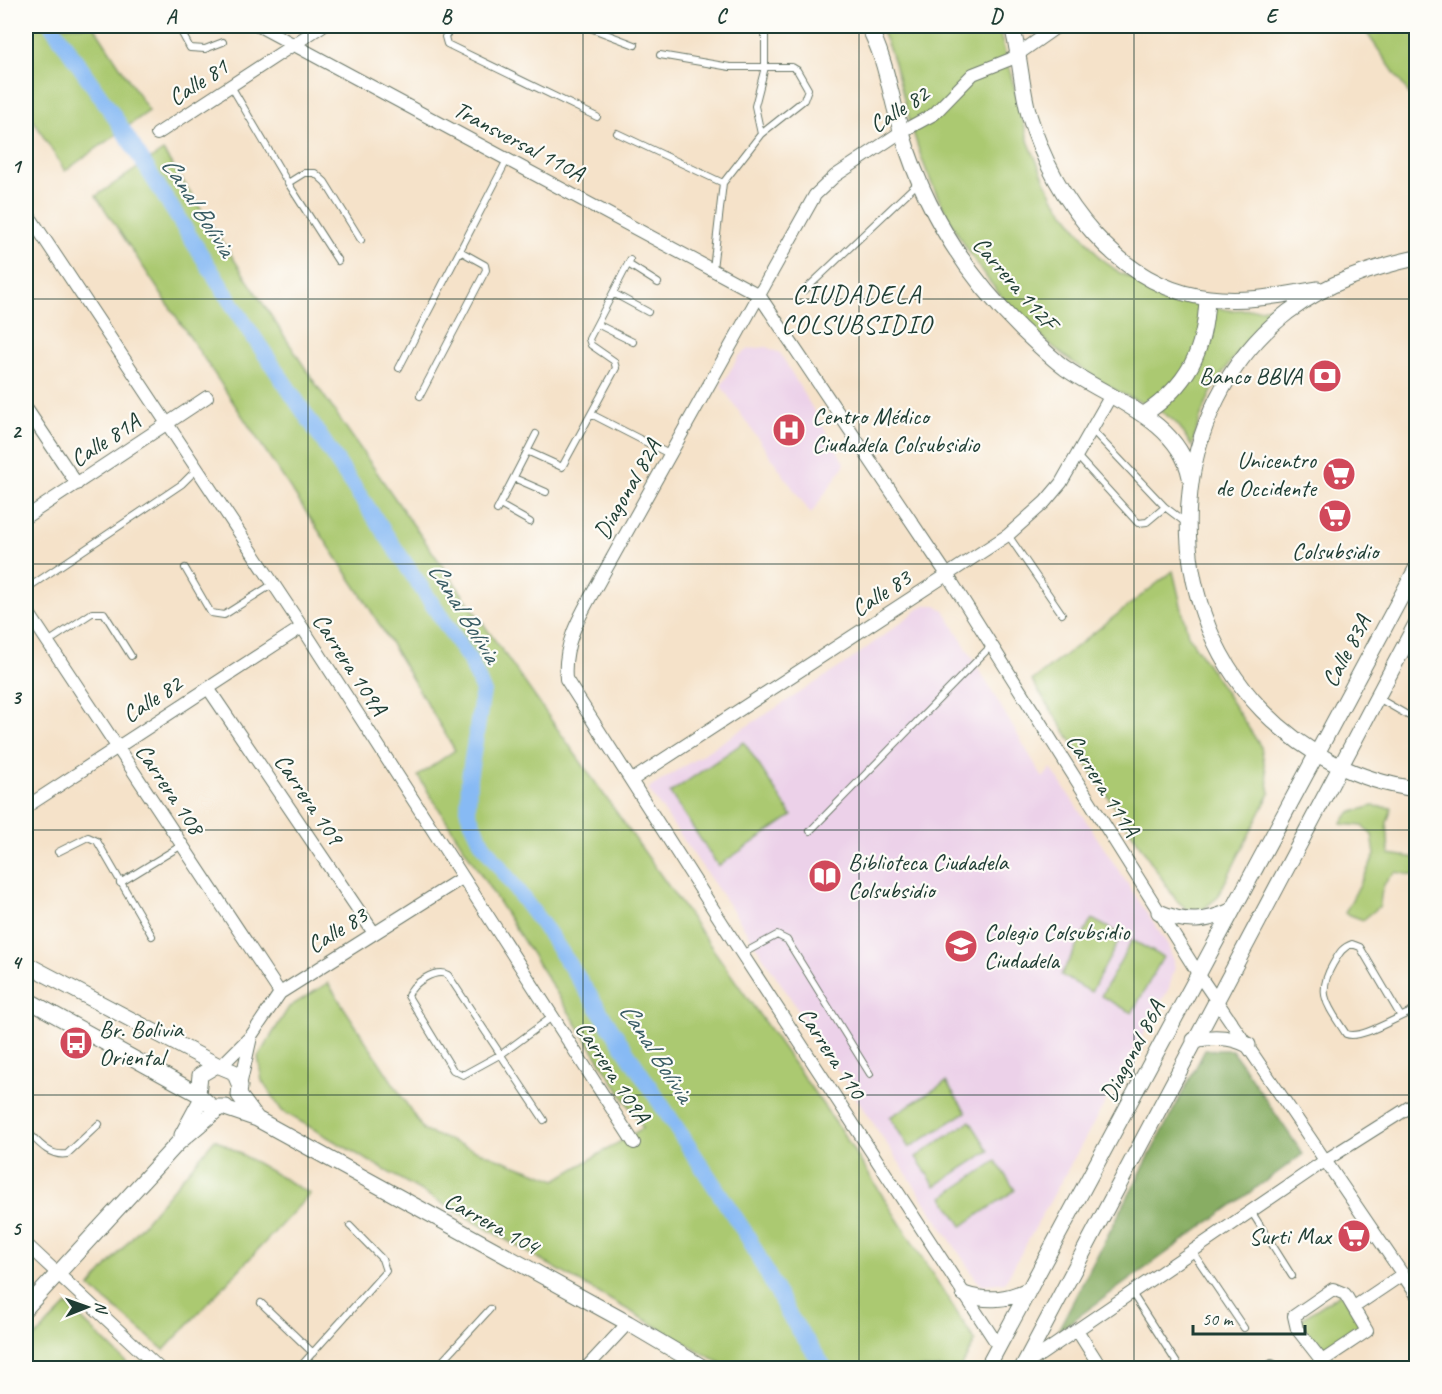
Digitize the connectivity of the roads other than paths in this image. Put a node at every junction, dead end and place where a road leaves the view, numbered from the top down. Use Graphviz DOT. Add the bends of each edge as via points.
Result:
graph roads {
  1 [pos="178,26"];
  2 [pos="259,26"];
  3 [pos="322,26"];
  4 [pos="453,26"];
  5 [pos="585,26"];
  6 [pos="765,26"];
  7 [pos="868,26"];
  8 [pos="1012,26"];
  9 [pos="1058,26"];
  10 [pos="223,42"];
  11 [pos="295,44"];
  12 [pos="635,45"];
  13 [pos="1020,53"];
  14 [pos="660,55"];
  15 [pos="765,67"];
  16 [pos="230,85"];
  17 [pos="597,117"];
  18 [pos="901,132"];
  19 [pos="617,133"];
  20 [pos="157,134"];
  21 [pos="761,134"];
  22 [pos="508,159"];
  23 [pos="919,182"];
  24 [pos="288,183"];
  25 [pos="723,183"];
  26 [pos="26,215"];
  27 [pos="800,219"];
  28 [pos="361,240"];
  29 [pos="460,251"];
  30 [pos="1416,258"];
  31 [pos="338,261"];
  32 [pos="713,270"];
  33 [pos="658,283"];
  34 [pos="1327,287"];
  35 [pos="805,290"];
  36 [pos="613,293"];
  37 [pos="759,295"];
  38 [pos="1207,298"];
  39 [pos="648,312"];
  40 [pos="597,324"];
  41 [pos="633,342"];
  42 [pos="399,368"];
  43 [pos="420,396"];
  44 [pos="207,397"];
  45 [pos="1110,397"];
  46 [pos="26,408"];
  47 [pos="591,414"];
  48 [pos="1143,415"];
  49 [pos="166,426"];
  50 [pos="1092,430"];
  51 [pos="536,434"];
  52 [pos="527,451"];
  53 [pos="672,455"];
  54 [pos="1077,455"];
  55 [pos="196,470"];
  56 [pos="1190,477"];
  57 [pos="514,478"];
  58 [pos="77,484"];
  59 [pos="546,492"];
  60 [pos="1165,507"];
  61 [pos="26,517"];
  62 [pos="530,522"];
  63 [pos="1186,523"];
  64 [pos="1008,535"];
  65 [pos="185,568"];
  66 [pos="1416,568"];
  67 [pos="948,576"];
  68 [pos="273,584"];
  69 [pos="26,589"];
  70 [pos="26,609"];
  71 [pos="1062,614"];
  72 [pos="1416,624"];
  73 [pos="302,627"];
  74 [pos="48,642"];
  75 [pos="991,646"];
  76 [pos="131,656"];
  77 [pos="1353,684"];
  78 [pos="208,688"];
  79 [pos="1377,698"];
  80 [pos="1416,720"];
  81 [pos="117,747"];
  82 [pos="1317,755"];
  83 [pos="1341,768"];
  84 [pos="632,780"];
  85 [pos="1416,789"];
  86 [pos="26,807"];
  87 [pos="810,831"];
  88 [pos="182,845"];
  89 [pos="58,852"];
  90 [pos="462,878"];
  91 [pos="120,883"];
  92 [pos="1233,910"];
  93 [pos="1159,912"];
  94 [pos="374,933"];
  95 [pos="152,936"];
  96 [pos="742,954"];
  97 [pos="26,964"];
  98 [pos="1199,975"];
  99 [pos="280,993"];
  100 [pos="1216,998"];
  101 [pos="26,999"];
  102 [pos="1416,1010"];
  103 [pos="1400,1015"];
  104 [pos="552,1017"];
  105 [pos="251,1036"];
  106 [pos="1194,1040"];
  107 [pos="1248,1045"];
  108 [pos="503,1053"];
  109 [pos="219,1065"];
  110 [pos="870,1074"];
  111 [pos="239,1091"];
  112 [pos="200,1097"];
  113 [pos="1416,1103"];
  114 [pos="221,1108"];
  115 [pos="257,1119"];
  116 [pos="544,1120"];
  117 [pos="99,1124"];
  118 [pos="26,1130"];
  119 [pos="178,1143"];
  120 [pos="634,1143"];
  121 [pos="1326,1160"];
  122 [pos="1251,1211"];
  123 [pos="350,1226"];
  124 [pos="26,1244"];
  125 [pos="1192,1251"];
  126 [pos="57,1274"];
  127 [pos="1403,1274"];
  128 [pos="1292,1276"];
  129 [pos="1030,1289"];
  130 [pos="1132,1293"];
  131 [pos="964,1294"];
  132 [pos="1416,1294"];
  133 [pos="261,1304"];
  134 [pos="1354,1307"];
  135 [pos="26,1308"];
  136 [pos="490,1310"];
  137 [pos="628,1323"];
  138 [pos="1245,1329"];
  139 [pos="1077,1330"];
  140 [pos="999,1347"];
  141 [pos="313,1353"];
  142 [pos="159,1368"];
  143 [pos="299,1368"];
  144 [pos="436,1368"];
  145 [pos="586,1368"];
  146 [pos="704,1368"];
  147 [pos="987,1368"];
  148 [pos="1022,1368"];
  149 [pos="1101,1368"];
  150 [pos="1180,1368"];
  1 -- 10 [label="lane" via="190,48 206,49"];
  2 -- 11 [label="street, Transversal 110A"];
  3 -- 11 [label="street, Calle 81"];
  4 -- 17 [label="lane" via="447,30 447,44"];
  5 -- 12 [label="lane"];
  6 -- 15 [label="lane"];
  7 -- 18 [label="street, Carrera 112F" via="890,79"];
  8 -- 13 [label="street"];
  9 -- 13 [label="street, Calle 82"];
  11 -- 16 [label="street, Calle 81"];
  11 -- 22 [label="street, Transversal 110A"];
  13 -- 18 [label="street, Calle 82" via="973,74 962,82 945,106"];
  13 -- 38 [label="street" via="1029,114 1046,162 1083,224 1118,257 1164,285"];
  14 -- 15 [label="lane" via="694,63"];
  15 -- 21 [label="lane" via="755,106"];
  15 -- 21 [label="lane" via="792,67 808,89 804,100"];
  16 -- 20 [label="street, Calle 81"];
  16 -- 24 [label="lane"];
  18 -- 23 [label="street, Carrera 112F"];
  18 -- 27 [label="street, Calle 82" via="825,184"];
  19 -- 25 [label="lane"];
  21 -- 25 [label="lane"];
  22 -- 29 [label="lane"];
  22 -- 32 [label="street, Transversal 110A"];
  23 -- 35 [label="lane"];
  23 -- 45 [label="street, Carrera 112F" via="960,258 991,297 1045,351"];
  24 -- 28 [label="lane" via="304,173 315,173 325,182"];
  24 -- 31 [label="lane"];
  25 -- 32 [label="lane"];
  26 -- 49 [label="street, Carrera 109A"];
  27 -- 37 [label="street, Diagonal 82A"];
  29 -- 42 [label="lane"];
  29 -- 43 [label="lane" via="485,265 486,270"];
  30 -- 34 [label="street" via="1374,267"];
  32 -- 37 [label="street, Transversal 110A"];
  33 -- 36 [label="lane" via="629,262"];
  34 -- 38 [label="street" via="1267,298"];
  34 -- 56 [label="street" via="1288,313 1253,345 1226,384 1204,428"];
  36 -- 39 [label="lane"];
  36 -- 40 [label="lane"];
  37 -- 53 [label="street, Diagonal 82A"];
  37 -- 67 [label="street, Carrera 111A"];
  38 -- 48 [label="street" via="1201,344 1192,365 1171,393"];
  40 -- 41 [label="lane"];
  40 -- 47 [label="lane" via="590,342 614,361 616,368"];
  44 -- 49 [label="street, Calle 81A"];
  45 -- 48 [label="street, Carrera 112F"];
  45 -- 50 [label="street, Calle 83"];
  46 -- 58 [label="street"];
  47 -- 52 [label="lane" via="562,467"];
  47 -- 53 [label="lane"];
  48 -- 56 [label="street, Carrera 112F" via="1167,432 1180,448"];
  49 -- 55 [label="street, Carrera 109A"];
  49 -- 58 [label="street, Calle 81A"];
  50 -- 54 [label="street, Calle 83"];
  50 -- 60 [label="lane"];
  51 -- 52 [label="lane"];
  52 -- 57 [label="lane"];
  53 -- 84 [label="street, Diagonal 82A" via="575,626 564,659 566,680"];
  54 -- 60 [label="lane" via="1138,523 1148,522"];
  54 -- 64 [label="street, Calle 83" via="1045,502"];
  55 -- 68 [label="street, Carrera 109A"];
  55 -- 69 [label="lane" via="182,484"];
  56 -- 63 [label="street"];
  57 -- 59 [label="lane"];
  57 -- 62 [label="lane" via="498,508"];
  58 -- 61 [label="street, Calle 81A"];
  60 -- 63 [label="lane"];
  63 -- 82 [label="street" via="1190,569 1202,614 1221,657 1247,695 1271,720"];
  64 -- 67 [label="street, Calle 83"];
  64 -- 71 [label="lane"];
  65 -- 68 [label="lane" via="211,613 217,615 224,615"];
  66 -- 77 [label="street, Calle 83A"];
  67 -- 75 [label="street, Carrera 111A"];
  67 -- 84 [label="street, Calle 83"];
  68 -- 73 [label="street, Carrera 109A"];
  70 -- 74 [label="street, Carrera 108"];
  72 -- 79 [label="street, Calle 83A"];
  73 -- 78 [label="street, Calle 82"];
  73 -- 90 [label="street, Carrera 109A"];
  74 -- 76 [label="lane" via="92,613 104,613"];
  74 -- 81 [label="street, Carrera 108"];
  75 -- 87 [label="lane"];
  75 -- 93 [label="street, Carrera 111A"];
  77 -- 79 [label="street"];
  77 -- 82 [label="street, Calle 83A"];
  78 -- 81 [label="street, Calle 82"];
  78 -- 94 [label="street, Carrera 109"];
  79 -- 80 [label="lane"];
  79 -- 83 [label="street, Calle 83A"];
  81 -- 86 [label="street, Calle 82"];
  81 -- 88 [label="street, Carrera 108"];
  82 -- 83 [label="street"];
  82 -- 92 [label="street, Diagonal 86A"];
  83 -- 85 [label="street" via="1392,786"];
  83 -- 100 [label="street, Diagonal 86A"];
  84 -- 96 [label="street, Carrera 110"];
  88 -- 91 [label="lane"];
  88 -- 99 [label="street, Carrera 108"];
  89 -- 91 [label="lane" via="92,838"];
  90 -- 94 [label="street, Calle 83"];
  90 -- 104 [label="street, Carrera 109A"];
  91 -- 95 [label="lane"];
  92 -- 93 [label="street" via="1197,921"];
  92 -- 98 [label="street, Diagonal 86A"];
  93 -- 98 [label="street, Carrera 111A"];
  94 -- 99 [label="street, Calle 83"];
  96 -- 110 [label="lane" via="777,935 787,940"];
  96 -- 131 [label="street, Carrera 110"];
  97 -- 109 [label="street, Carrera 104"];
  98 -- 100 [label="street, Carrera 111A"];
  98 -- 129 [label="street, Diagonal 86A"];
  99 -- 105 [label="street, Calle 83"];
  100 -- 106 [label="street, Diagonal 86A"];
  100 -- 107 [label="street, Carrera 111A"];
  101 -- 112 [label="street"];
  102 -- 103 [label="lane"];
  103 -- 103 [label="lane" via="1360,947 1352,944 1343,948 1325,978 1323,993 1346,1034 1359,1036"];
  104 -- 108 [label="lane"];
  104 -- 120 [label="street, Carrera 109A"];
  105 -- 109 [label="street, Calle 83"];
  105 -- 111 [label="street, Calle 83"];
  106 -- 107 [label="street" via="1228,1038"];
  106 -- 148 [label="street, Diagonal 86A"];
  107 -- 121 [label="street, Carrera 111A"];
  108 -- 108 [label="lane" via="468,1074 458,1074 409,1000 410,990 437,973 448,975"];
  108 -- 116 [label="lane"];
  109 -- 111 [label="street, Carrera 104" via="234,1072"];
  109 -- 112 [label="street" via="200,1075"];
  111 -- 114 [label="street"];
  111 -- 115 [label="street, Carrera 104"];
  112 -- 114 [label="street"];
  112 -- 119 [label="street"];
  113 -- 121 [label="street, Diagonal 86A"];
  114 -- 115 [label="street, Carrera 104"];
  114 -- 119 [label="street"];
  115 -- 137 [label="street, Carrera 104"];
  117 -- 118 [label="lane" via="67,1154 60,1155 49,1151"];
  119 -- 126 [label="street"];
  121 -- 122 [label="street, Diagonal 86A"];
  121 -- 127 [label="street, Carrera 111A"];
  122 -- 125 [label="street, Diagonal 86A"];
  122 -- 128 [label="lane"];
  123 -- 141 [label="lane" via="382,1259 387,1271"];
  124 -- 126 [label="street"];
  125 -- 130 [label="street, Diagonal 86A"];
  125 -- 138 [label="lane"];
  126 -- 135 [label="street"];
  126 -- 142 [label="street"];
  127 -- 132 [label="street, Carrera 111A"];
  127 -- 134 [label="street"];
  129 -- 131 [label="street" via="998,1300"];
  129 -- 140 [label="street, Diagonal 86A"];
  130 -- 139 [label="street, Diagonal 86A"];
  130 -- 150 [label="lane"];
  131 -- 140 [label="street, Carrera 110"];
  133 -- 141 [label="lane"];
  134 -- 134 [label="street" via="1366,1333 1320,1361 1297,1329 1294,1316 1334,1289 1342,1291"];
  136 -- 144 [label="lane"];
  137 -- 145 [label="street"];
  137 -- 146 [label="street, Carrera 104"];
  139 -- 148 [label="street, Diagonal 86A"];
  139 -- 149 [label="street"];
  140 -- 147 [label="street, Diagonal 86A"];
  141 -- 143 [label="lane"];
}
